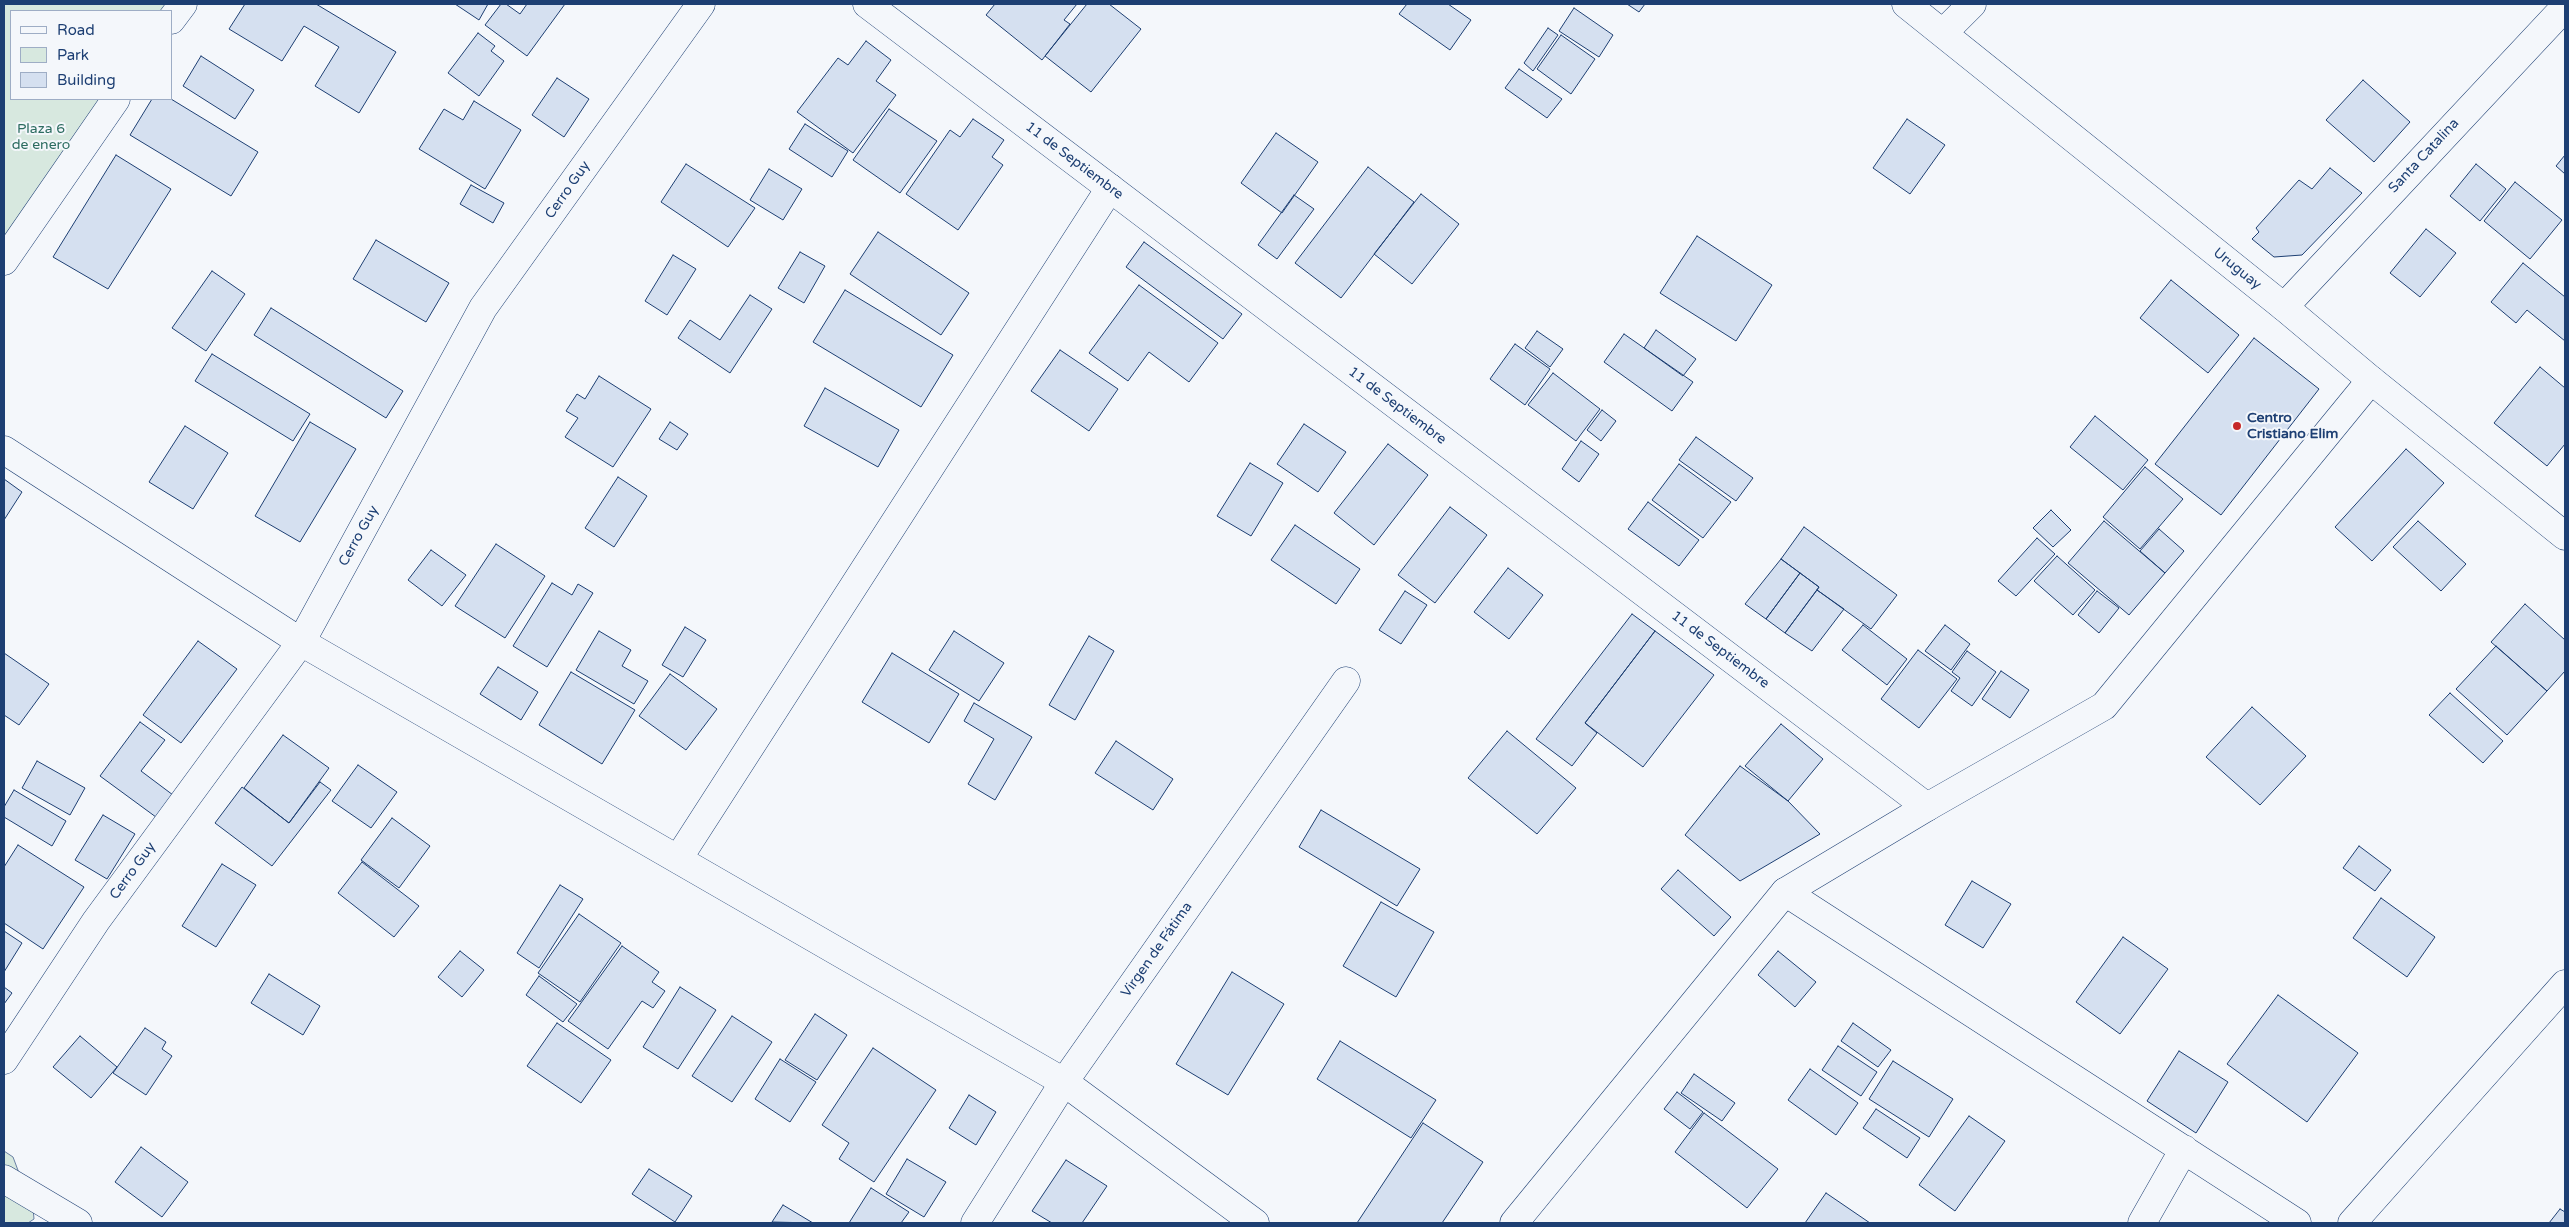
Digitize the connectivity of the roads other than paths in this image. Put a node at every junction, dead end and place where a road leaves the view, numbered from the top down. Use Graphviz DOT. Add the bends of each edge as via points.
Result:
graph roads {
  1 [pos="182,4"];
  2 [pos="700,4"];
  3 [pos="867,4"];
  4 [pos="1906,4"];
  5 [pos="1972,4"];
  6 [pos="2565,7"];
  7 [pos="172,19"];
  8 [pos="1943,33"];
  9 [pos="115,100"];
  10 [pos="1110,188"];
  11 [pos="4,260"];
  12 [pos="2284,307"];
  13 [pos="2371,380"];
  14 [pos="4,450"];
  15 [pos="2565,536"];
  16 [pos="301,642"];
  17 [pos="1346,681"];
  18 [pos="1928,807"];
  19 [pos="678,859"];
  20 [pos="1785,892"];
  21 [pos="2565,984"];
  22 [pos="4,1060"];
  23 [pos="1064,1082"];
  24 [pos="2184,1148"];
  25 [pos="4,1179"];
  26 [pos="78,1223"];
  27 [pos="975,1223"];
  28 [pos="1255,1223"];
  29 [pos="1514,1223"];
  30 [pos="2142,1223"];
  31 [pos="2297,1223"];
  32 [pos="2352,1223"];
  1 -- 7 [label="street"];
  2 -- 16 [label="street, Cerro Guy" via="483,308"];
  3 -- 10 [label="street, 11 de Septiembre"];
  4 -- 8 [label="street, Uruguay"];
  5 -- 8 [label="street"];
  6 -- 12 [label="street, Santa Catalina"];
  8 -- 12 [label="street, Uruguay"];
  9 -- 11 [label="street"];
  10 -- 18 [label="street, 11 de Septiembre"];
  10 -- 19 [label="street"];
  12 -- 13 [label="street, Uruguay"];
  13 -- 15 [label="street, Uruguay"];
  13 -- 18 [label="street" via="2104,706"];
  14 -- 16 [label="street"];
  16 -- 19 [label="street"];
  16 -- 22 [label="street, Cerro Guy" via="96,921"];
  17 -- 23 [label="street, Virgen de Fátima"];
  18 -- 20 [label="street"];
  19 -- 23 [label="street"];
  20 -- 24 [label="street"];
  20 -- 29 [label="street"];
  21 -- 32 [label="street"];
  23 -- 27 [label="street, Virgen de Fátima"];
  23 -- 28 [label="street"];
  24 -- 30 [label="street"];
  24 -- 31 [label="street"];
  25 -- 26 [label="street"];
}
